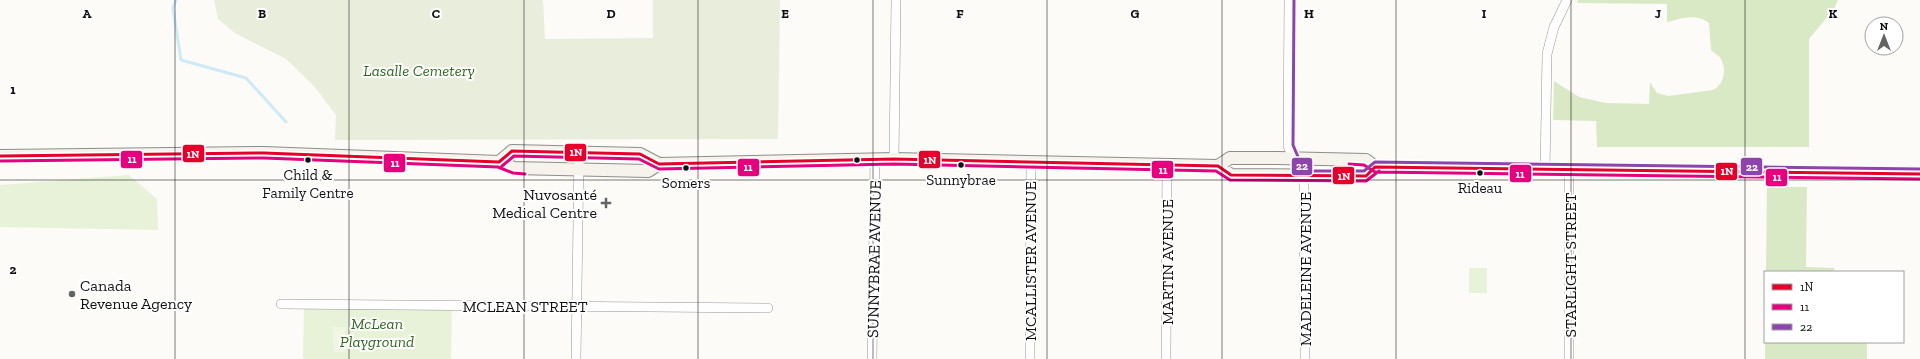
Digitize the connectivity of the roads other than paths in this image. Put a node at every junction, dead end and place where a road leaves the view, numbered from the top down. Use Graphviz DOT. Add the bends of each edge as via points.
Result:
graph roads {
  1 [pos="896,0"];
  2 [pos="1289,0"];
  3 [pos="1567,0"];
  4 [pos="579,152"];
  5 [pos="0,156"];
  6 [pos="1293,158"];
  7 [pos="875,159"];
  8 [pos="894,159"];
  9 [pos="499,162"];
  10 [pos="1031,162"];
  11 [pos="658,164"];
  12 [pos="1167,165"];
  13 [pos="1218,166"];
  14 [pos="1375,167"];
  15 [pos="579,170"];
  16 [pos="1545,171"];
  17 [pos="1569,171"];
  18 [pos="1920,174"];
  19 [pos="1301,176"];
  20 [pos="281,304"];
  21 [pos="577,306"];
  22 [pos="768,308"];
  23 [pos="576,359"];
  24 [pos="872,359"];
  25 [pos="1030,359"];
  26 [pos="1166,359"];
  27 [pos="1305,359"];
  28 [pos="1569,359"];
  1 -- 8 [label="street"];
  2 -- 6 [label="street, MADELEINE AVENUE" via="1288,146"];
  3 -- 16 [label="street" via="1554,27 1546,54"];
  4 -- 9 [label="main road" via="512,151"];
  4 -- 11 [label="main road" via="640,154"];
  4 -- 15 [label="street"];
  5 -- 9 [label="main road" via="264,153"];
  6 -- 13 [label="main road" via="1230,158"];
  6 -- 14 [label="main road" via="1366,160"];
  6 -- 19 [label="street, MADELEINE AVENUE"];
  7 -- 8 [label="main road"];
  7 -- 11 [label="main road"];
  7 -- 24 [label="street, SUNNYBRAE AVENUE"];
  8 -- 10 [label="main road"];
  9 -- 15 [label="main road" via="514,168"];
  10 -- 12 [label="main road"];
  10 -- 25 [label="street, MCALLISTER AVENUE"];
  11 -- 15 [label="main road" via="648,171"];
  12 -- 13 [label="main road"];
  12 -- 26 [label="street, MARTIN AVENUE"];
  13 -- 19 [label="main road" via="1231,175"];
  14 -- 16 [label="main road"];
  14 -- 19 [label="main road" via="1366,176"];
  15 -- 21 [label="street"];
  16 -- 17 [label="main road"];
  17 -- 18 [label="main road"];
  17 -- 28 [label="street, STARLIGHT STREET"];
  19 -- 27 [label="street, MADELEINE AVENUE" via="1304,184"];
  20 -- 21 [label="street, MCLEAN STREET"];
  21 -- 22 [label="street, MCLEAN STREET"];
  21 -- 23 [label="street"];
}
